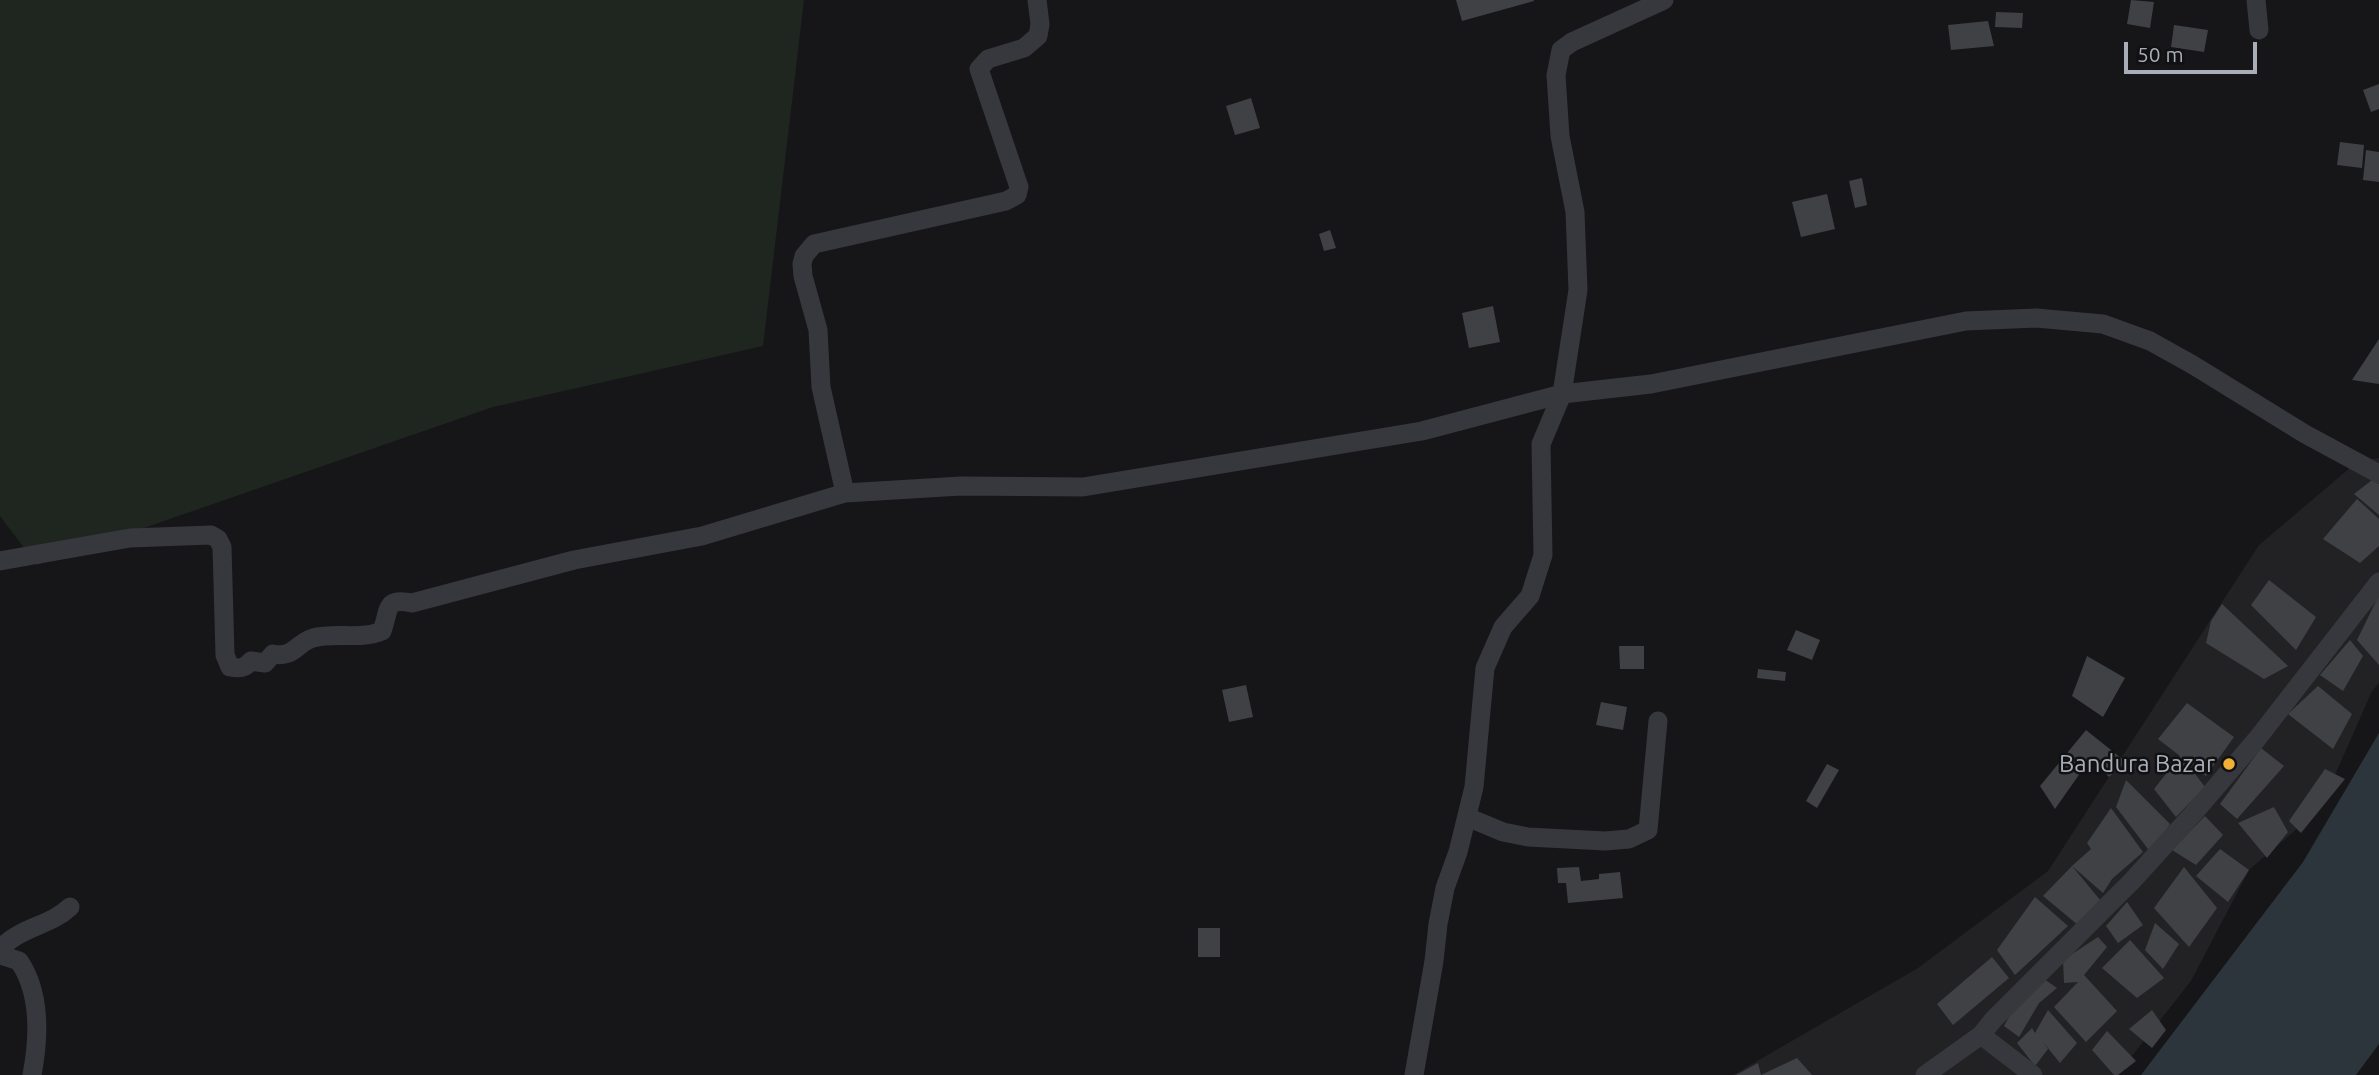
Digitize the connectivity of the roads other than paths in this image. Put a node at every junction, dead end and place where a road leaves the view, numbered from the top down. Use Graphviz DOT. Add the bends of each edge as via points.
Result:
graph roads {
  1 [pos="1037,0"];
  2 [pos="1664,0"];
  3 [pos="2256,0"];
  4 [pos="2259,30"];
  5 [pos="1562,394"];
  6 [pos="2379,474"];
  7 [pos="845,493"];
  8 [pos="0,561"];
  9 [pos="2379,582"];
  10 [pos="1658,721"];
  11 [pos="1467,817"];
  12 [pos="70,907"];
  13 [pos="1981,1035"];
  14 [pos="32,1075"];
  15 [pos="1413,1075"];
  16 [pos="1925,1075"];
  17 [pos="2033,1075"];
  1 -- 7 [label="street" via="1038,36 1024,48 988,59 979,69 1019,187 1017,195 814,244 804,256 803,276 818,330 821,387"];
  2 -- 5 [label="street" via="1561,50 1556,75 1560,136 1574,212 1578,290"];
  3 -- 4 [label="street"];
  5 -- 6 [label="street" via="1651,384 1966,321 2036,318 2104,324 2150,341"];
  5 -- 7 [label="street" via="1422,432 1083,486 961,486"];
  5 -- 11 [label="street" via="1541,444 1543,555 1531,596 1503,627 1485,668"];
  7 -- 8 [label="street" via="702,536 575,560 412,603 397,600 388,610 382,631 313,638 296,651 273,654 265,663 251,661 239,669 230,667 225,655 222,547 211,535 130,538"];
  9 -- 13 [label="street" via="2192,815"];
  10 -- 11 [label="street" via="1648,830 1629,839 1605,841 1528,837"];
  11 -- 15 [label="street" via="1438,924"];
  12 -- 14 [label="street" via="59,917 20,932 2,947 1,955 19,961 33,988"];
  13 -- 16 [label="street"];
  13 -- 17 [label="street"];
}
